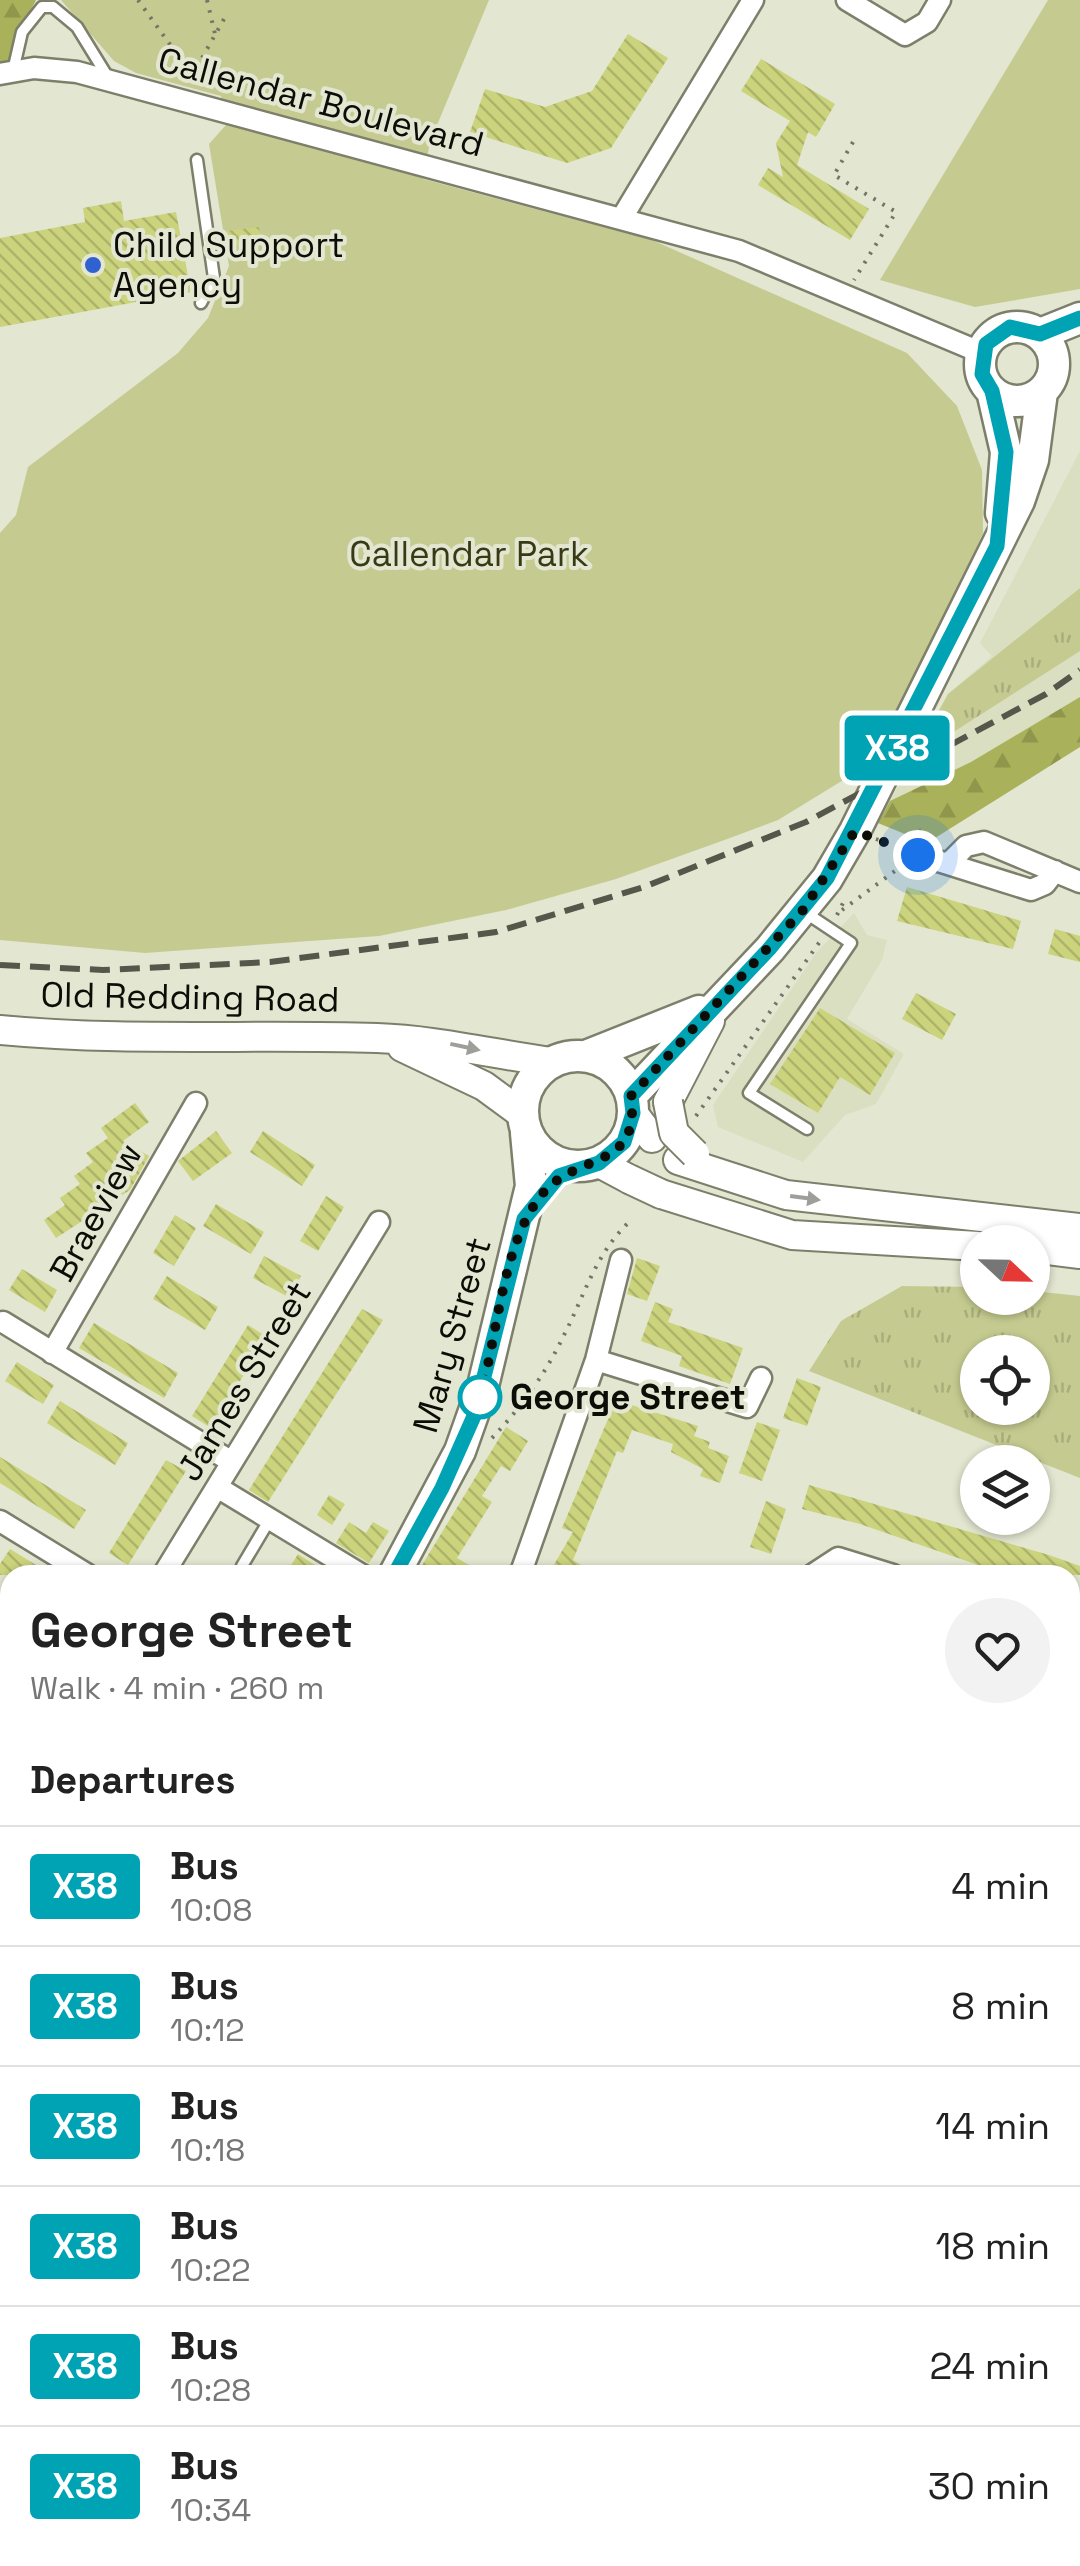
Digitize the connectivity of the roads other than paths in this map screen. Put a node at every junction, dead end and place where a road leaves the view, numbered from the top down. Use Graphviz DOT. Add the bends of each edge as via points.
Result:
graph roads {
  1 [pos="753,0"];
  2 [pos="847,0"];
  3 [pos="940,0"];
  4 [pos="6,72"];
  5 [pos="110,80"];
  6 [pos="197,160"];
  7 [pos="623,216"];
  8 [pos="201,303"];
  9 [pos="1080,318"];
  10 [pos="1040,334"];
  11 [pos="982,354"];
  12 [pos="1080,354"];
  13 [pos="1047,385"];
  14 [pos="992,391"];
  15 [pos="997,546"];
  16 [pos="918,855"];
  17 [pos="948,864"];
  18 [pos="1055,871"];
  19 [pos="1080,882"];
  20 [pos="803,910"];
  21 [pos="739,979"];
  22 [pos="716,1002"];
  23 [pos="0,1030"];
  24 [pos="378,1038"];
  25 [pos="586,1056"];
  26 [pos="552,1062"];
  27 [pos="196,1103"];
  28 [pos="639,1116"];
  29 [pos="524,1124"];
  30 [pos="807,1129"];
  31 [pos="687,1157"];
  32 [pos="588,1165"];
  33 [pos="524,1219"];
  34 [pos="380,1222"];
  35 [pos="1075,1224"];
  36 [pos="960,1245"];
  37 [pos="1050,1250"];
  38 [pos="1080,1254"];
  39 [pos="620,1260"];
  40 [pos="3,1322"];
  41 [pos="52,1353"];
  42 [pos="596,1360"];
  43 [pos="762,1378"];
  44 [pos="232,1462"];
  45 [pos="218,1486"];
  46 [pos="270,1518"];
  47 [pos="0,1521"];
  48 [pos="72,1565"];
  49 [pos="169,1565"];
  50 [pos="243,1565"];
  51 [pos="346,1565"];
  52 [pos="400,1565"];
  53 [pos="524,1565"];
  54 [pos="827,1565"];
  55 [pos="860,1565"];
  1 -- 7 [label="street"];
  2 -- 3 [label="street" via="905,35 928,22"];
  4 -- 5 [label="street, Callendar Boulevard" via="54,68"];
  4 -- 5 [label="lane" via="30,18 54,7 77,26"];
  5 -- 7 [label="street, Callendar Boulevard"];
  6 -- 8 [label="lane" via="214,278"];
  7 -- 11 [label="street, Callendar Boulevard" via="739,251"];
  9 -- 10 [label="main road"];
  10 -- 11 [label="main road" via="1010,327 992,336"];
  10 -- 13 [label="main road" via="1054,354"];
  11 -- 14 [label="main road" via="982,374"];
  12 -- 13 [label="main road"];
  13 -- 14 [label="main road" via="1022,401"];
  13 -- 15 [label="main road" via="1033,460"];
  14 -- 15 [label="main road" via="1006,452"];
  15 -- 20 [label="main road" via="855,831"];
  16 -- 17 [label="street"];
  17 -- 18 [label="street" via="1031,890"];
  17 -- 18 [label="street" via="966,846 984,842"];
  18 -- 19 [label="street"];
  20 -- 21 [label="main road"];
  20 -- 30 [label="lane" via="851,943 749,1093"];
  21 -- 22 [label="main road"];
  21 -- 31 [label="main road, bridge" via="668,1102"];
  22 -- 25 [label="main road"];
  22 -- 28 [label="main road"];
  23 -- 24 [label="main road, Old Redding Road" via="72,1037"];
  24 -- 26 [label="main road, Old Redding Road, one-way"];
  24 -- 29 [label="main road, Old Redding Road" via="452,1068"];
  25 -- 26 [label="main road"];
  25 -- 28 [label="main road" via="615,1070"];
  26 -- 29 [label="main road" via="530,1082"];
  27 -- 41 [label="street, Braeview"];
  28 -- 31 [label="main road"];
  28 -- 32 [label="main road" via="624,1142"];
  29 -- 32 [label="main road" via="545,1156"];
  29 -- 33 [label="main road, Mary Street" via="532,1161"];
  31 -- 35 [label="main road, one-way" via="761,1188 816,1199"];
  32 -- 33 [label="main road, Mary Street" via="559,1176"];
  32 -- 36 [label="main road, bridge" via="792,1235"];
  33 -- 52 [label="main road, Mary Street" via="474,1416"];
  34 -- 44 [label="street, James Street"];
  37 -- 38 [label="main road"];
  39 -- 42 [label="street"];
  40 -- 41 [label="street"];
  41 -- 44 [label="street"];
  42 -- 43 [label="street" via="747,1407"];
  42 -- 53 [label="street"];
  44 -- 45 [label="street, James Street"];
  45 -- 46 [label="street"];
  45 -- 49 [label="street, James Street"];
  46 -- 50 [label="lane"];
  46 -- 51 [label="street"];
  47 -- 48 [label="street"];
  54 -- 55 [label="street" via="838,1558"];
}
